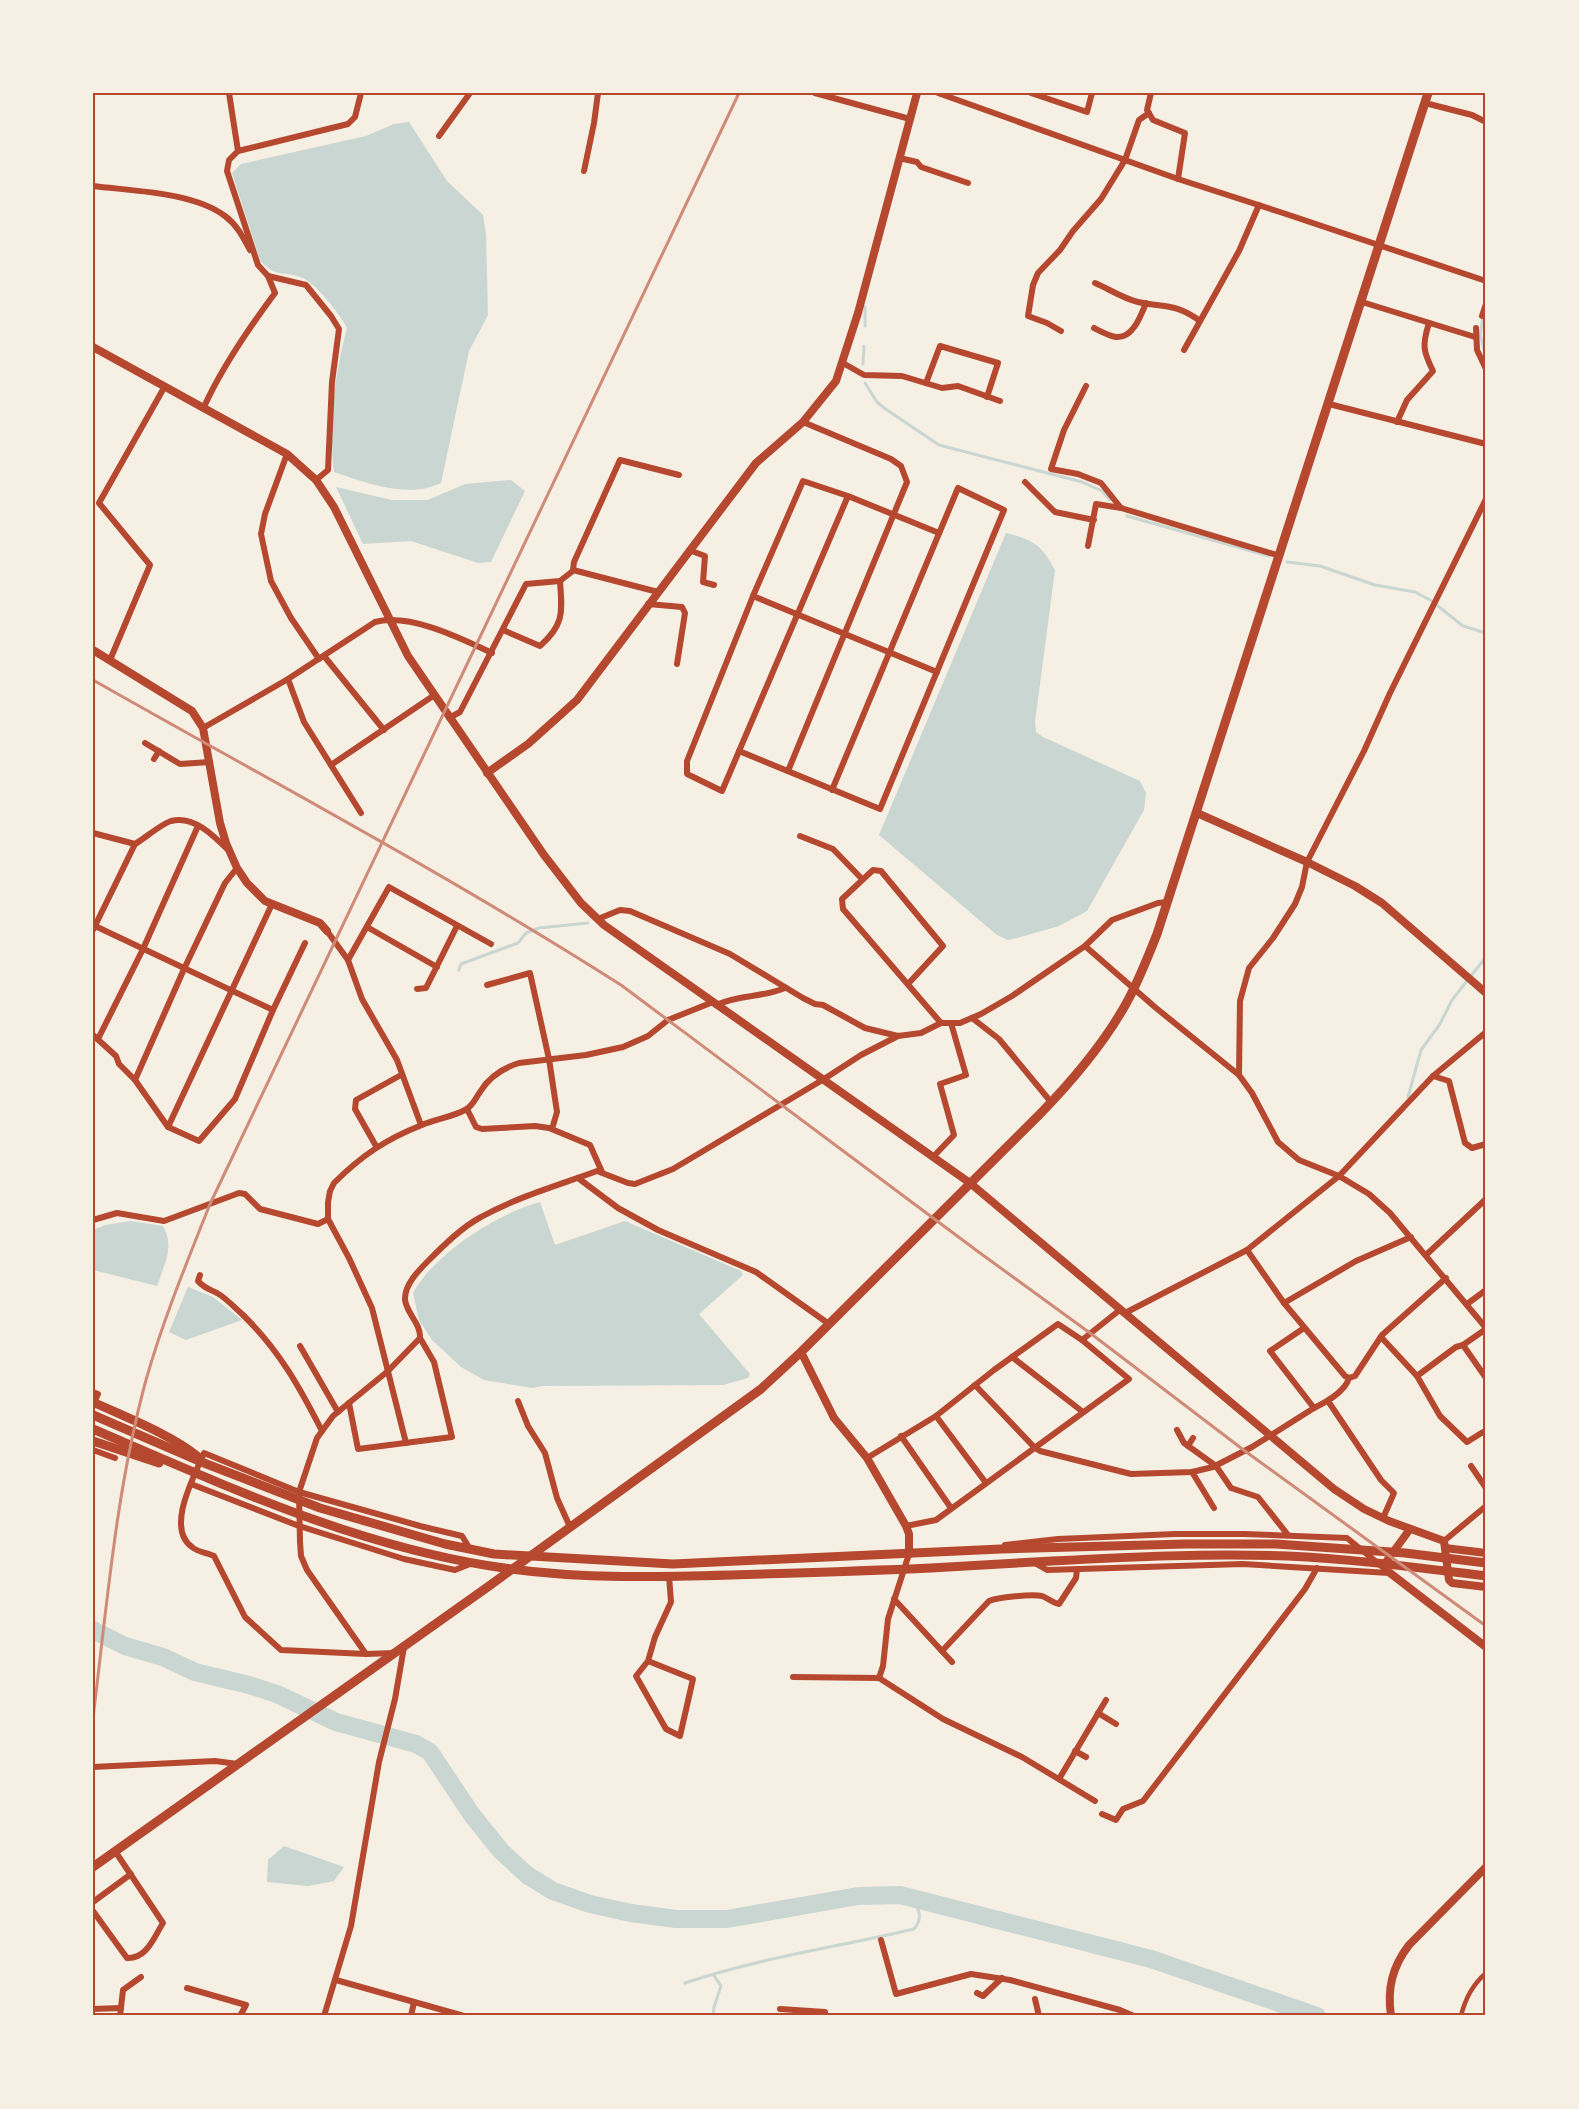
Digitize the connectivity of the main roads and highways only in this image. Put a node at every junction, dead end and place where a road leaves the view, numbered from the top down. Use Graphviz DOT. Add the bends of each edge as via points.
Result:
graph roads {
  1 [pos="1427,98"];
  2 [pos="93,1405"];
  3 [pos="93,1415"];
  4 [pos="93,1429"];
  5 [pos="93,1441"];
  6 [pos="204,1463"];
  7 [pos="199,1474"];
  8 [pos="528,1557"];
  9 [pos="1486,1563"];
  10 [pos="511,1570"];
  11 [pos="1486,1576"];
  12 [pos="93,1867"];
  1 -- 8 [label="main road" via="1157,934 1119,1016 1072,1081 801,1352 741,1404"];
  2 -- 6 [label="main road" via="185,1447"];
  3 -- 6 [label="main road"];
  4 -- 7 [label="main road"];
  5 -- 7 [label="main road"];
  6 -- 8 [label="main road" via="350,1518 470,1549"];
  7 -- 10 [label="main road" via="348,1531 441,1558"];
  8 -- 9 [label="main road" via="673,1564 1185,1544 1276,1544"];
  8 -- 10 [label="main road"];
  10 -- 11 [label="main road" via="596,1577 669,1576 1263,1556 1339,1559"];
  10 -- 12 [label="main road"];
}
